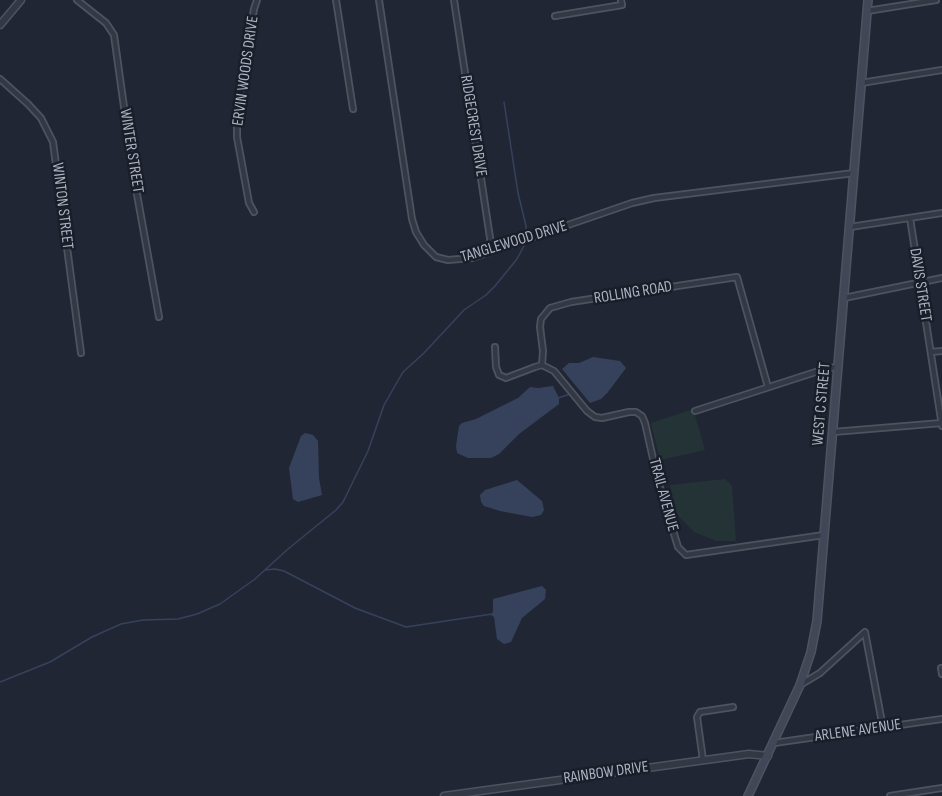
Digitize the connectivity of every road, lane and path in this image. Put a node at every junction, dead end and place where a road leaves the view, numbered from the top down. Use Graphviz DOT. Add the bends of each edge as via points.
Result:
graph roads {
  1 [pos="21,0"];
  2 [pos="77,0"];
  3 [pos="257,0"];
  4 [pos="336,0"];
  5 [pos="379,0"];
  6 [pos="454,0"];
  7 [pos="621,0"];
  8 [pos="868,0"];
  9 [pos="936,0"];
  10 [pos="867,11"];
  11 [pos="555,16"];
  12 [pos="0,25"];
  13 [pos="942,70"];
  14 [pos="0,80"];
  15 [pos="861,83"];
  16 [pos="353,109"];
  17 [pos="854,173"];
  18 [pos="254,212"];
  19 [pos="942,213"];
  20 [pos="910,218"];
  21 [pos="850,227"];
  22 [pos="492,251"];
  23 [pos="942,279"];
  24 [pos="920,282"];
  25 [pos="844,298"];
  26 [pos="159,317"];
  27 [pos="495,347"];
  28 [pos="942,351"];
  29 [pos="931,352"];
  30 [pos="81,353"];
  31 [pos="542,365"];
  32 [pos="839,366"];
  33 [pos="768,387"];
  34 [pos="695,411"];
  35 [pos="942,424"];
  36 [pos="833,432"];
  37 [pos="824,535"];
  38 [pos="800,685"];
  39 [pos="734,707"];
  40 [pos="942,719"];
  41 [pos="883,728"];
  42 [pos="774,742"];
  43 [pos="768,756"];
  44 [pos="703,760"];
  45 [pos="942,788"];
  46 [pos="498,792"];
  47 [pos="444,796"];
  48 [pos="748,796"];
  49 [pos="891,796"];
  1 -- 12 [label="street"];
  2 -- 26 [label="street, WINTER STREET" via="114,34"];
  3 -- 18 [label="street, ERVIN WOODS DRIVE" via="237,115 237,137"];
  4 -- 16 [label="street"];
  5 -- 22 [label="street, TANGLEWOOD DRIVE" via="416,232 436,256 448,260"];
  6 -- 22 [label="street, RIDGECREST DRIVE"];
  7 -- 11 [label="street" via="622,5"];
  8 -- 10 [label="main road, WEST C STREET"];
  9 -- 10 [label="street"];
  10 -- 15 [label="main road, WEST C STREET"];
  13 -- 15 [label="street"];
  14 -- 30 [label="street, WINTON STREET" via="40,118 53,142"];
  15 -- 17 [label="main road, WEST C STREET"];
  17 -- 21 [label="main road, WEST C STREET"];
  17 -- 22 [label="street, TANGLEWOOD DRIVE" via="654,198"];
  19 -- 20 [label="street"];
  20 -- 21 [label="street"];
  20 -- 24 [label="street, DAVIS STREET"];
  21 -- 25 [label="main road, WEST C STREET"];
  23 -- 24 [label="street"];
  24 -- 25 [label="street"];
  24 -- 29 [label="street, DAVIS STREET"];
  25 -- 32 [label="main road, WEST C STREET"];
  27 -- 31 [label="street" via="496,367 499,375 506,378"];
  28 -- 29 [label="street"];
  29 -- 35 [label="street, DAVIS STREET"];
  31 -- 33 [label="street, ROLLING ROAD" via="541,319 550,308 737,277"];
  31 -- 37 [label="street, TRAIL AVENUE" via="554,371 595,417 629,412 642,416 678,547 686,555"];
  32 -- 33 [label="street"];
  32 -- 36 [label="main road, WEST C STREET"];
  33 -- 34 [label="street"];
  35 -- 36 [label="street"];
  36 -- 37 [label="main road, WEST C STREET"];
  37 -- 38 [label="main road, WEST C STREET" via="817,621"];
  38 -- 41 [label="street" via="820,673 865,632"];
  38 -- 42 [label="main road, WEST C STREET"];
  39 -- 44 [label="street" via="700,712 697,717"];
  40 -- 41 [label="street, ARLENE AVENUE"];
  41 -- 42 [label="street, ARLENE AVENUE"];
  42 -- 43 [label="main road, WEST C STREET"];
  43 -- 44 [label="street, RAINBOW DRIVE" via="749,754"];
  43 -- 48 [label="main road, WEST C STREET"];
  44 -- 46 [label="street, RAINBOW DRIVE"];
  45 -- 49 [label="street"];
  46 -- 47 [label="street, RAINBOW DRIVE"];
}
